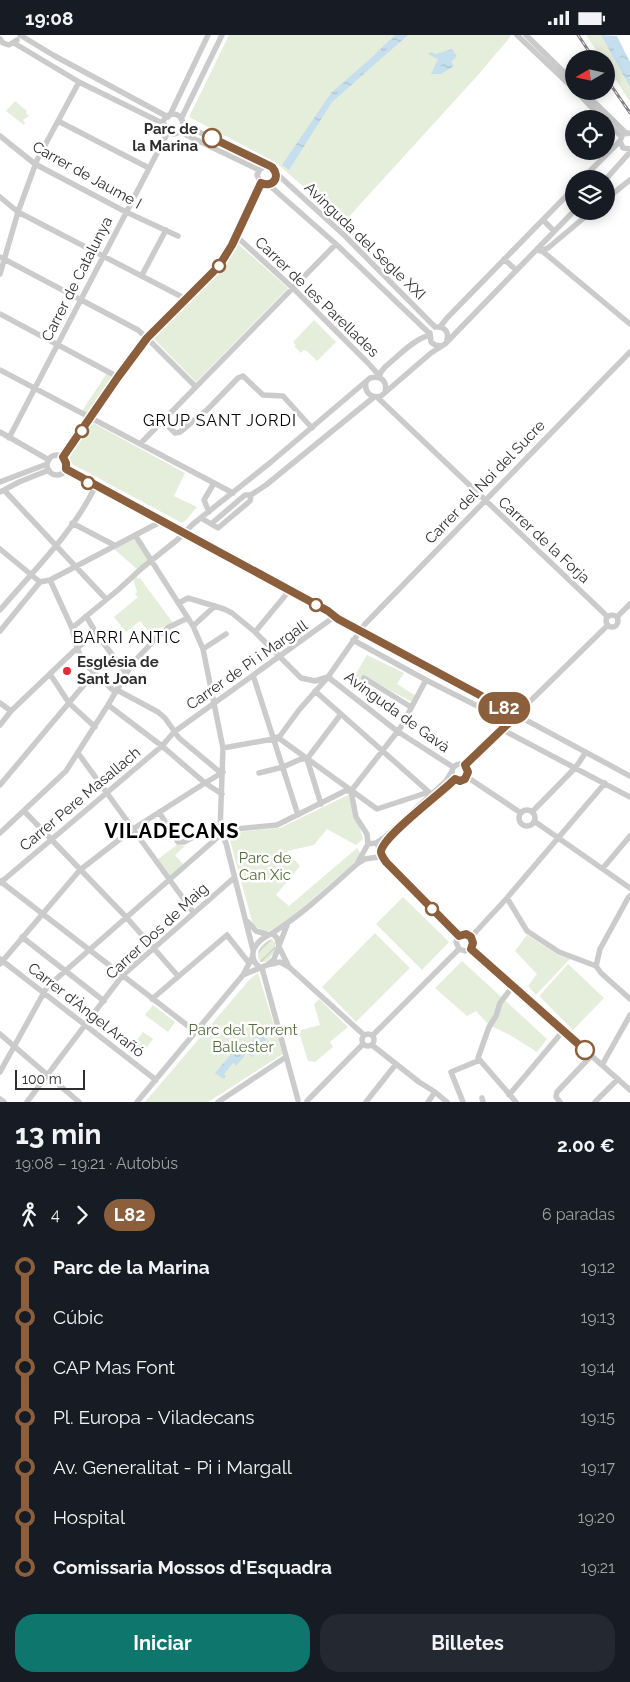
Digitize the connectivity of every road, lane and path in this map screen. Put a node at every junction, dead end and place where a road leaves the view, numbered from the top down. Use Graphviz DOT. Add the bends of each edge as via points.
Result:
graph roads {
  1 [pos="19,35"];
  2 [pos="208,35"];
  3 [pos="222,35"];
  4 [pos="517,35"];
  5 [pos="526,35"];
  6 [pos="1,43"];
  7 [pos="14,43"];
  8 [pos="565,73"];
  9 [pos="565,81"];
  10 [pos="79,82"];
  11 [pos="585,100"];
  12 [pos="592,100"];
  13 [pos="594,110"];
  14 [pos="169,116"];
  15 [pos="58,121"];
  16 [pos="182,121"];
  17 [pos="164,124"];
  18 [pos="168,132"];
  19 [pos="180,132"];
  20 [pos="0,136"];
  21 [pos="624,136"];
  22 [pos="630,151"];
  23 [pos="35,164"];
  24 [pos="267,166"];
  25 [pos="149,168"];
  26 [pos="259,170"];
  27 [pos="591,170"];
  28 [pos="614,170"];
  29 [pos="276,173"];
  30 [pos="630,180"];
  31 [pos="261,183"];
  32 [pos="269,185"];
  33 [pos="615,192"];
  34 [pos="0,197"];
  35 [pos="565,197"];
  36 [pos="18,212"];
  37 [pos="126,212"];
  38 [pos="543,220"];
  39 [pos="565,220"];
  40 [pos="581,220"];
  41 [pos="166,230"];
  42 [pos="554,231"];
  43 [pos="178,236"];
  44 [pos="236,236"];
  45 [pos="546,241"];
  46 [pos="336,244"];
  47 [pos="548,248"];
  48 [pos="541,250"];
  49 [pos="534,253"];
  50 [pos="103,255"];
  51 [pos="2,259"];
  52 [pos="504,259"];
  53 [pos="556,263"];
  54 [pos="516,271"];
  55 [pos="0,274"];
  56 [pos="142,275"];
  57 [pos="293,288"];
  58 [pos="186,299"];
  59 [pos="80,300"];
  60 [pos="0,314"];
  61 [pos="630,324"];
  62 [pos="438,327"];
  63 [pos="429,335"];
  64 [pos="147,338"];
  65 [pos="445,343"];
  66 [pos="57,344"];
  67 [pos="630,352"];
  68 [pos="0,370"];
  69 [pos="118,377"];
  70 [pos="379,377"];
  71 [pos="366,382"];
  72 [pos="196,387"];
  73 [pos="34,389"];
  74 [pos="367,392"];
  75 [pos="384,392"];
  76 [pos="354,393"];
  77 [pos="376,397"];
  78 [pos="91,418"];
  79 [pos="162,420"];
  80 [pos="312,428"];
  81 [pos="0,432"];
  82 [pos="9,438"];
  83 [pos="140,444"];
  84 [pos="63,457"];
  85 [pos="48,465"];
  86 [pos="66,469"];
  87 [pos="0,482"];
  88 [pos="214,483"];
  89 [pos="95,487"];
  90 [pos="2,491"];
  91 [pos="233,493"];
  92 [pos="251,495"];
  93 [pos="484,501"];
  94 [pos="209,512"];
  95 [pos="201,518"];
  96 [pos="162,521"];
  97 [pos="72,523"];
  98 [pos="211,524"];
  99 [pos="182,533"];
  100 [pos="135,535"];
  101 [pos="55,545"];
  102 [pos="114,545"];
  103 [pos="0,549"];
  104 [pos="151,561"];
  105 [pos="75,566"];
  106 [pos="30,573"];
  107 [pos="50,580"];
  108 [pos="40,582"];
  109 [pos="289,591"];
  110 [pos="106,599"];
  111 [pos="179,603"];
  112 [pos="630,604"];
  113 [pos="214,606"];
  114 [pos="0,610"];
  115 [pos="86,616"];
  116 [pos="334,617"];
  117 [pos="608,617"];
  118 [pos="616,617"];
  119 [pos="188,618"];
  120 [pos="608,625"];
  121 [pos="193,626"];
  122 [pos="72,628"];
  123 [pos="359,630"];
  124 [pos="0,631"];
  125 [pos="255,632"];
  126 [pos="96,633"];
  127 [pos="226,634"];
  128 [pos="353,639"];
  129 [pos="77,648"];
  130 [pos="203,649"];
  131 [pos="280,657"];
  132 [pos="125,672"];
  133 [pos="94,673"];
  134 [pos="50,674"];
  135 [pos="253,675"];
  136 [pos="328,677"];
  137 [pos="364,678"];
  138 [pos="426,680"];
  139 [pos="116,691"];
  140 [pos="315,691"];
  141 [pos="0,703"];
  142 [pos="69,703"];
  143 [pos="215,703"];
  144 [pos="108,705"];
  145 [pos="411,707"];
  146 [pos="11,711"];
  147 [pos="341,714"];
  148 [pos="517,715"];
  149 [pos="0,725"];
  150 [pos="94,727"];
  151 [pos="504,727"];
  152 [pos="397,731"];
  153 [pos="174,732"];
  154 [pos="273,739"];
  155 [pos="162,746"];
  156 [pos="224,748"];
  157 [pos="382,750"];
  158 [pos="586,752"];
  159 [pos="78,753"];
  160 [pos="307,759"];
  161 [pos="465,765"];
  162 [pos="283,767"];
  163 [pos="576,767"];
  164 [pos="452,770"];
  165 [pos="222,772"];
  166 [pos="259,773"];
  167 [pos="630,776"];
  168 [pos="467,777"];
  169 [pos="455,779"];
  170 [pos="205,783"];
  171 [pos="605,783"];
  172 [pos="0,785"];
  173 [pos="351,791"];
  174 [pos="107,793"];
  175 [pos="430,793"];
  176 [pos="222,794"];
  177 [pos="630,797"];
  178 [pos="321,804"];
  179 [pos="24,811"];
  180 [pos="159,812"];
  181 [pos="521,813"];
  182 [pos="532,813"];
  183 [pos="298,815"];
  184 [pos="534,821"];
  185 [pos="133,829"];
  186 [pos="0,833"];
  187 [pos="218,834"];
  188 [pos="630,836"];
  189 [pos="558,838"];
  190 [pos="51,840"];
  191 [pos="376,843"];
  192 [pos="367,847"];
  193 [pos="377,855"];
  194 [pos="357,864"];
  195 [pos="603,868"];
  196 [pos="80,870"];
  197 [pos="235,877"];
  198 [pos="170,880"];
  199 [pos="0,882"];
  200 [pos="628,886"];
  201 [pos="629,897"];
  202 [pos="507,898"];
  203 [pos="193,912"];
  204 [pos="42,913"];
  205 [pos="245,914"];
  206 [pos="127,919"];
  207 [pos="288,923"];
  208 [pos="271,934"];
  209 [pos="459,936"];
  210 [pos="22,937"];
  211 [pos="471,937"];
  212 [pos="279,947"];
  213 [pos="153,948"];
  214 [pos="458,949"];
  215 [pos="471,949"];
  216 [pos="89,950"];
  217 [pos="253,953"];
  218 [pos="1,961"];
  219 [pos="249,963"];
  220 [pos="265,966"];
  221 [pos="596,966"];
  222 [pos="289,967"];
  223 [pos="65,971"];
  224 [pos="242,975"];
  225 [pos="122,976"];
  226 [pos="178,976"];
  227 [pos="513,986"];
  228 [pos="44,993"];
  229 [pos="152,999"];
  230 [pos="630,999"];
  231 [pos="104,1001"];
  232 [pos="630,1015"];
  233 [pos="85,1025"];
  234 [pos="563,1031"];
  235 [pos="196,1032"];
  236 [pos="0,1034"];
  237 [pos="364,1035"];
  238 [pos="373,1035"];
  239 [pos="363,1044"];
  240 [pos="372,1045"];
  241 [pos="14,1046"];
  242 [pos="592,1056"];
  243 [pos="286,1057"];
  244 [pos="480,1060"];
  245 [pos="396,1065"];
  246 [pos="602,1065"];
  247 [pos="0,1072"];
  248 [pos="47,1074"];
  249 [pos="618,1079"];
  250 [pos="156,1080"];
  251 [pos="630,1089"];
  252 [pos="435,1092"];
  253 [pos="509,1095"];
  254 [pos="226,1096"];
  255 [pos="0,1099"];
  256 [pos="298,1101"];
  257 [pos="307,1101"];
  258 [pos="4,1102"];
  259 [pos="27,1102"];
  260 [pos="79,1102"];
  261 [pos="137,1102"];
  262 [pos="218,1102"];
  263 [pos="230,1102"];
  264 [pos="366,1102"];
  265 [pos="428,1102"];
  266 [pos="447,1102"];
  267 [pos="463,1102"];
  268 [pos="516,1102"];
  269 [pos="560,1102"];
  270 [pos="595,1102"];
  1 -- 7 [label="street"];
  1 -- 14 [label="street"];
  2 -- 14 [label="street"];
  3 -- 16 [label="street"];
  4 -- 9 [label="street"];
  5 -- 8 [label="street"];
  6 -- 7 [label="street"];
  7 -- 10 [label="street"];
  10 -- 15 [label="street"];
  10 -- 17 [label="street"];
  11 -- 13 [label="street"];
  12 -- 21 [label="street"];
  14 -- 16 [label="street" via="175,115"];
  14 -- 17 [label="street"];
  15 -- 23 [label="street"];
  15 -- 25 [label="street"];
  16 -- 19 [label="street"];
  16 -- 24 [label="street"];
  17 -- 18 [label="street"];
  18 -- 19 [label="street"];
  18 -- 25 [label="street, Carrer de Catalunya"];
  19 -- 26 [label="street"];
  20 -- 23 [label="street, Carrer de Jaume I"];
  21 -- 22 [label="street" via="623,148"];
  21 -- 27 [label="street"];
  22 -- 28 [label="street"];
  23 -- 36 [label="street"];
  23 -- 37 [label="street, Carrer de Jaume I"];
  24 -- 26 [label="street"];
  24 -- 29 [label="street"];
  25 -- 37 [label="street, Carrer de Catalunya"];
  26 -- 31 [label="street"];
  29 -- 32 [label="street" via="275,180"];
  29 -- 62 [label="street, Avinguda del Segle XXI"];
  30 -- 33 [label="street"];
  31 -- 32 [label="street"];
  31 -- 44 [label="street"];
  32 -- 46 [label="street, Avinguda del Segle XXI"];
  34 -- 36 [label="street"];
  35 -- 38 [label="street"];
  36 -- 50 [label="street"];
  36 -- 51 [label="street"];
  37 -- 41 [label="street, Carrer de Jaume I"];
  37 -- 50 [label="street, Carrer de Catalunya"];
  38 -- 42 [label="street"];
  38 -- 52 [label="street"];
  39 -- 42 [label="street"];
  40 -- 47 [label="street"];
  41 -- 43 [label="street, Carrer de Jaume I"];
  41 -- 56 [label="street"];
  42 -- 45 [label="street"];
  44 -- 57 [label="street, Carrer de les Parellades"];
  44 -- 58 [label="street" via="219,266"];
  45 -- 47 [label="street"];
  45 -- 49 [label="street"];
  46 -- 57 [label="street"];
  46 -- 63 [label="street, Avinguda del Segle XXI"];
  47 -- 48 [label="street"];
  47 -- 53 [label="street"];
  48 -- 49 [label="street"];
  48 -- 53 [label="street"];
  49 -- 54 [label="street"];
  50 -- 56 [label="street"];
  50 -- 59 [label="street, Carrer de Catalunya"];
  51 -- 55 [label="street"];
  51 -- 59 [label="street"];
  52 -- 54 [label="street"];
  52 -- 62 [label="street"];
  53 -- 61 [label="street"];
  54 -- 65 [label="street"];
  56 -- 58 [label="street"];
  57 -- 70 [label="street, Carrer de les Parellades"];
  57 -- 72 [label="street"];
  58 -- 64 [label="street"];
  59 -- 64 [label="street" via="138,330"];
  59 -- 66 [label="street, Carrer de Catalunya"];
  60 -- 66 [label="street"];
  62 -- 63 [label="street"];
  62 -- 65 [label="street" via="447,332"];
  63 -- 65 [label="street" via="435,345"];
  63 -- 70 [label="street" via="385,367"];
  64 -- 69 [label="street"];
  64 -- 72 [label="street"];
  65 -- 75 [label="street"];
  66 -- 69 [label="street"];
  66 -- 73 [label="street, Carrer de Catalunya"];
  67 -- 93 [label="street, Carrer del Noi del Sucre"];
  68 -- 73 [label="street"];
  69 -- 78 [label="street"];
  70 -- 71 [label="street"];
  70 -- 75 [label="street" via="385,383"];
  71 -- 74 [label="street"];
  71 -- 76 [label="street"];
  72 -- 79 [label="street"];
  73 -- 78 [label="street"];
  73 -- 82 [label="street, Carrer de Catalunya"];
  74 -- 76 [label="street"];
  74 -- 77 [label="street"];
  75 -- 77 [label="street"];
  76 -- 80 [label="street"];
  77 -- 92 [label="street"];
  77 -- 93 [label="street, Carrer de la Forja"];
  78 -- 83 [label="street"];
  78 -- 84 [label="street"];
  79 -- 80 [label="street" via="175,433 180,433 244,376 263,395 283,396"];
  79 -- 83 [label="street"];
  80 -- 91 [label="street"];
  81 -- 82 [label="street"];
  82 -- 85 [label="street"];
  83 -- 88 [label="street"];
  84 -- 85 [label="street" via="55,455"];
  84 -- 86 [label="street"];
  85 -- 86 [label="street" via="57,475"];
  85 -- 87 [label="street"];
  85 -- 90 [label="street"];
  86 -- 89 [label="street"];
  88 -- 91 [label="street"];
  88 -- 94 [label="street" via="204,500"];
  89 -- 96 [label="street"];
  89 -- 97 [label="street"];
  90 -- 101 [label="street"];
  91 -- 94 [label="street"];
  92 -- 98 [label="street" via="245,495"];
  92 -- 98 [label="street" via="250,501 218,529"];
  93 -- 117 [label="street, Carrer de la Forja"];
  93 -- 123 [label="street, Carrer del Noi del Sucre"];
  94 -- 95 [label="street"];
  95 -- 98 [label="street"];
  95 -- 99 [label="street"];
  96 -- 99 [label="street"];
  96 -- 100 [label="street"];
  97 -- 101 [label="street"];
  97 -- 102 [label="street"];
  99 -- 104 [label="street"];
  99 -- 109 [label="street"];
  100 -- 102 [label="street"];
  100 -- 104 [label="street"];
  101 -- 105 [label="street"];
  101 -- 106 [label="street"];
  102 -- 105 [label="street"];
  103 -- 106 [label="street"];
  104 -- 110 [label="street"];
  104 -- 111 [label="street"];
  105 -- 107 [label="street"];
  105 -- 110 [label="street"];
  106 -- 108 [label="street"];
  106 -- 114 [label="street"];
  107 -- 108 [label="street"];
  107 -- 122 [label="street"];
  108 -- 124 [label="street"];
  109 -- 116 [label="street"];
  109 -- 125 [label="street"];
  110 -- 115 [label="street"];
  111 -- 113 [label="street" via="188,598"];
  111 -- 119 [label="street"];
  112 -- 118 [label="street"];
  113 -- 121 [label="street"];
  113 -- 125 [label="street" via="224,609"];
  115 -- 122 [label="street"];
  115 -- 126 [label="street"];
  116 -- 123 [label="street"];
  116 -- 131 [label="street, Carrer de Pi i Margall"];
  117 -- 118 [label="street"];
  117 -- 120 [label="street"];
  118 -- 120 [label="street" via="616,625"];
  119 -- 121 [label="street"];
  119 -- 132 [label="street" via="159,635"];
  120 -- 148 [label="street"];
  121 -- 130 [label="street"];
  122 -- 129 [label="street"];
  123 -- 128 [label="street, Carrer del Noi del Sucre"];
  123 -- 148 [label="street"];
  125 -- 131 [label="street"];
  126 -- 129 [label="street"];
  126 -- 132 [label="street"];
  127 -- 130 [label="street"];
  128 -- 136 [label="street, Carrer del Noi del Sucre"];
  128 -- 138 [label="street"];
  129 -- 133 [label="street" via="84,663"];
  129 -- 134 [label="street"];
  130 -- 143 [label="street"];
  131 -- 135 [label="street, Carrer de Pi i Margall"];
  131 -- 136 [label="street" via="304,679 315,681"];
  132 -- 139 [label="street"];
  133 -- 139 [label="street"];
  133 -- 142 [label="street"];
  134 -- 142 [label="street"];
  134 -- 146 [label="street"];
  135 -- 143 [label="street, Carrer de Pi i Margall"];
  135 -- 154 [label="street"];
  136 -- 140 [label="street, Carrer del Noi del Sucre"];
  136 -- 152 [label="street, Avinguda de Gavà"];
  137 -- 145 [label="street"];
  138 -- 145 [label="street"];
  138 -- 151 [label="street" via="497,716"];
  139 -- 144 [label="street"];
  139 -- 153 [label="street" via="158,712"];
  140 -- 147 [label="street"];
  140 -- 154 [label="street, Carrer del Noi del Sucre" via="280,736"];
  141 -- 146 [label="street"];
  142 -- 150 [label="street"];
  142 -- 172 [label="street"];
  143 -- 153 [label="street, Carrer de Pi i Margall"];
  143 -- 156 [label="street"];
  144 -- 150 [label="street"];
  144 -- 155 [label="street"];
  145 -- 152 [label="street"];
  146 -- 149 [label="street"];
  147 -- 157 [label="street"];
  147 -- 160 [label="street"];
  148 -- 151 [label="street"];
  148 -- 158 [label="street"];
  150 -- 159 [label="street"];
  151 -- 161 [label="street"];
  151 -- 163 [label="street"];
  152 -- 157 [label="street"];
  152 -- 164 [label="street, Avinguda de Gavà"];
  153 -- 155 [label="street, Carrer Pere Masallach"];
  153 -- 165 [label="street"];
  154 -- 156 [label="street"];
  154 -- 160 [label="street" via="280,739"];
  154 -- 162 [label="street"];
  155 -- 170 [label="street"];
  155 -- 174 [label="street, Carrer Pere Masallach"];
  156 -- 165 [label="street"];
  157 -- 173 [label="street"];
  157 -- 175 [label="street"];
  158 -- 163 [label="street"];
  158 -- 167 [label="street"];
  159 -- 174 [label="street"];
  159 -- 179 [label="street" via="66,771"];
  160 -- 162 [label="street"];
  160 -- 173 [label="street"];
  160 -- 178 [label="street"];
  161 -- 164 [label="street" via="460,763"];
  161 -- 168 [label="street"];
  162 -- 166 [label="street"];
  162 -- 183 [label="street"];
  163 -- 171 [label="street"];
  163 -- 182 [label="street"];
  164 -- 169 [label="street"];
  164 -- 175 [label="street" via="446,781"];
  165 -- 170 [label="street"];
  165 -- 176 [label="street"];
  168 -- 169 [label="street" via="460,781"];
  168 -- 181 [label="street"];
  169 -- 193 [label="street" via="406,822"];
  170 -- 176 [label="street"];
  170 -- 180 [label="street"];
  171 -- 177 [label="street"];
  171 -- 189 [label="street"];
  173 -- 175 [label="street" via="377,809"];
  173 -- 178 [label="street"];
  173 -- 192 [label="street" via="356,817 367,834"];
  174 -- 185 [label="street"];
  174 -- 190 [label="street, Carrer Pere Masallach"];
  175 -- 191 [label="street"];
  176 -- 187 [label="street"];
  178 -- 183 [label="street"];
  179 -- 186 [label="street"];
  179 -- 190 [label="street"];
  180 -- 185 [label="street"];
  180 -- 187 [label="street" via="178,842 184,843 199,834"];
  181 -- 182 [label="street" via="528,810"];
  181 -- 184 [label="street" via="518,819 522,825 528,826"];
  182 -- 184 [label="street"];
  183 -- 187 [label="street" via="277,825 226,830"];
  184 -- 189 [label="street"];
  185 -- 196 [label="street"];
  185 -- 198 [label="street"];
  187 -- 197 [label="street" via="226,843"];
  187 -- 198 [label="street"];
  188 -- 195 [label="street"];
  189 -- 195 [label="street"];
  189 -- 202 [label="street"];
  190 -- 196 [label="street"];
  190 -- 199 [label="street, Carrer Pere Masallach"];
  191 -- 192 [label="street"];
  191 -- 193 [label="street"];
  192 -- 193 [label="street" via="367,855"];
  192 -- 194 [label="street"];
  193 -- 194 [label="street"];
  193 -- 209 [label="street"];
  194 -- 207 [label="street"];
  195 -- 200 [label="street"];
  196 -- 204 [label="street"];
  196 -- 206 [label="street"];
  197 -- 203 [label="street, Carrer Dos de Maig"];
  197 -- 205 [label="street"];
  198 -- 203 [label="street"];
  198 -- 206 [label="street"];
  199 -- 204 [label="street"];
  200 -- 201 [label="street"];
  201 -- 221 [label="street" via="600,949"];
  202 -- 211 [label="street"];
  202 -- 221 [label="street" via="527,931 559,951"];
  203 -- 213 [label="street, Carrer Dos de Maig"];
  204 -- 210 [label="street"];
  204 -- 216 [label="street"];
  205 -- 208 [label="street" via="252,928"];
  205 -- 217 [label="street"];
  206 -- 213 [label="street"];
  206 -- 216 [label="street"];
  207 -- 208 [label="street"];
  207 -- 212 [label="street"];
  208 -- 212 [label="street" via="277,938"];
  208 -- 217 [label="street" via="261,940"];
  209 -- 211 [label="street" via="466,934"];
  209 -- 214 [label="street" via="456,942"];
  210 -- 218 [label="street"];
  210 -- 223 [label="street"];
  211 -- 215 [label="street"];
  212 -- 220 [label="street" via="276,956"];
  212 -- 222 [label="street"];
  213 -- 225 [label="street, Carrer Dos de Maig"];
  213 -- 226 [label="street"];
  214 -- 215 [label="street"];
  214 -- 238 [label="street"];
  215 -- 227 [label="street"];
  216 -- 223 [label="street"];
  216 -- 225 [label="street"];
  217 -- 219 [label="street"];
  217 -- 220 [label="street" via="256,965"];
  218 -- 228 [label="street, Carrer d'Àngel Arañó"];
  219 -- 224 [label="street"];
  219 -- 226 [label="street" via="227,935"];
  220 -- 222 [label="street" via="280,963"];
  220 -- 224 [label="street"];
  220 -- 243 [label="street"];
  221 -- 230 [label="street"];
  222 -- 237 [label="street"];
  223 -- 228 [label="street"];
  223 -- 231 [label="street"];
  224 -- 235 [label="street"];
  225 -- 229 [label="street"];
  225 -- 231 [label="street, Carrer Dos de Maig"];
  226 -- 229 [label="street"];
  227 -- 234 [label="street"];
  227 -- 244 [label="street" via="500,1003 489,1027 478,1055"];
  228 -- 233 [label="street, Carrer d'Àngel Arañó"];
  228 -- 241 [label="street"];
  229 -- 235 [label="street"];
  231 -- 233 [label="street, Carrer Dos de Maig"];
  232 -- 246 [label="street"];
  233 -- 248 [label="street, Carrer Dos de Maig"];
  233 -- 250 [label="street, Carrer d'Àngel Arañó"];
  234 -- 242 [label="street"];
  234 -- 253 [label="street"];
  235 -- 250 [label="street"];
  236 -- 241 [label="street"];
  237 -- 238 [label="street"];
  237 -- 239 [label="street"];
  238 -- 240 [label="street"];
  239 -- 240 [label="street"];
  239 -- 257 [label="street"];
  240 -- 245 [label="street"];
  241 -- 247 [label="street"];
  241 -- 248 [label="street"];
  242 -- 246 [label="street"];
  242 -- 269 [label="street" via="557,1092"];
  243 -- 254 [label="street"];
  243 -- 256 [label="street"];
  244 -- 253 [label="street"];
  244 -- 267 [label="street" via="451,1072"];
  245 -- 252 [label="street"];
  245 -- 264 [label="street"];
  246 -- 249 [label="street"];
  248 -- 259 [label="street, Carrer Dos de Maig"];
  248 -- 260 [label="street"];
  249 -- 251 [label="street"];
  249 -- 270 [label="street"];
  250 -- 261 [label="street"];
  252 -- 265 [label="street"];
  252 -- 266 [label="street"];
  253 -- 268 [label="street"];
  254 -- 262 [label="street"];
  254 -- 263 [label="street"];
  255 -- 258 [label="street"];
  256 -- 257 [label="street"];
}
